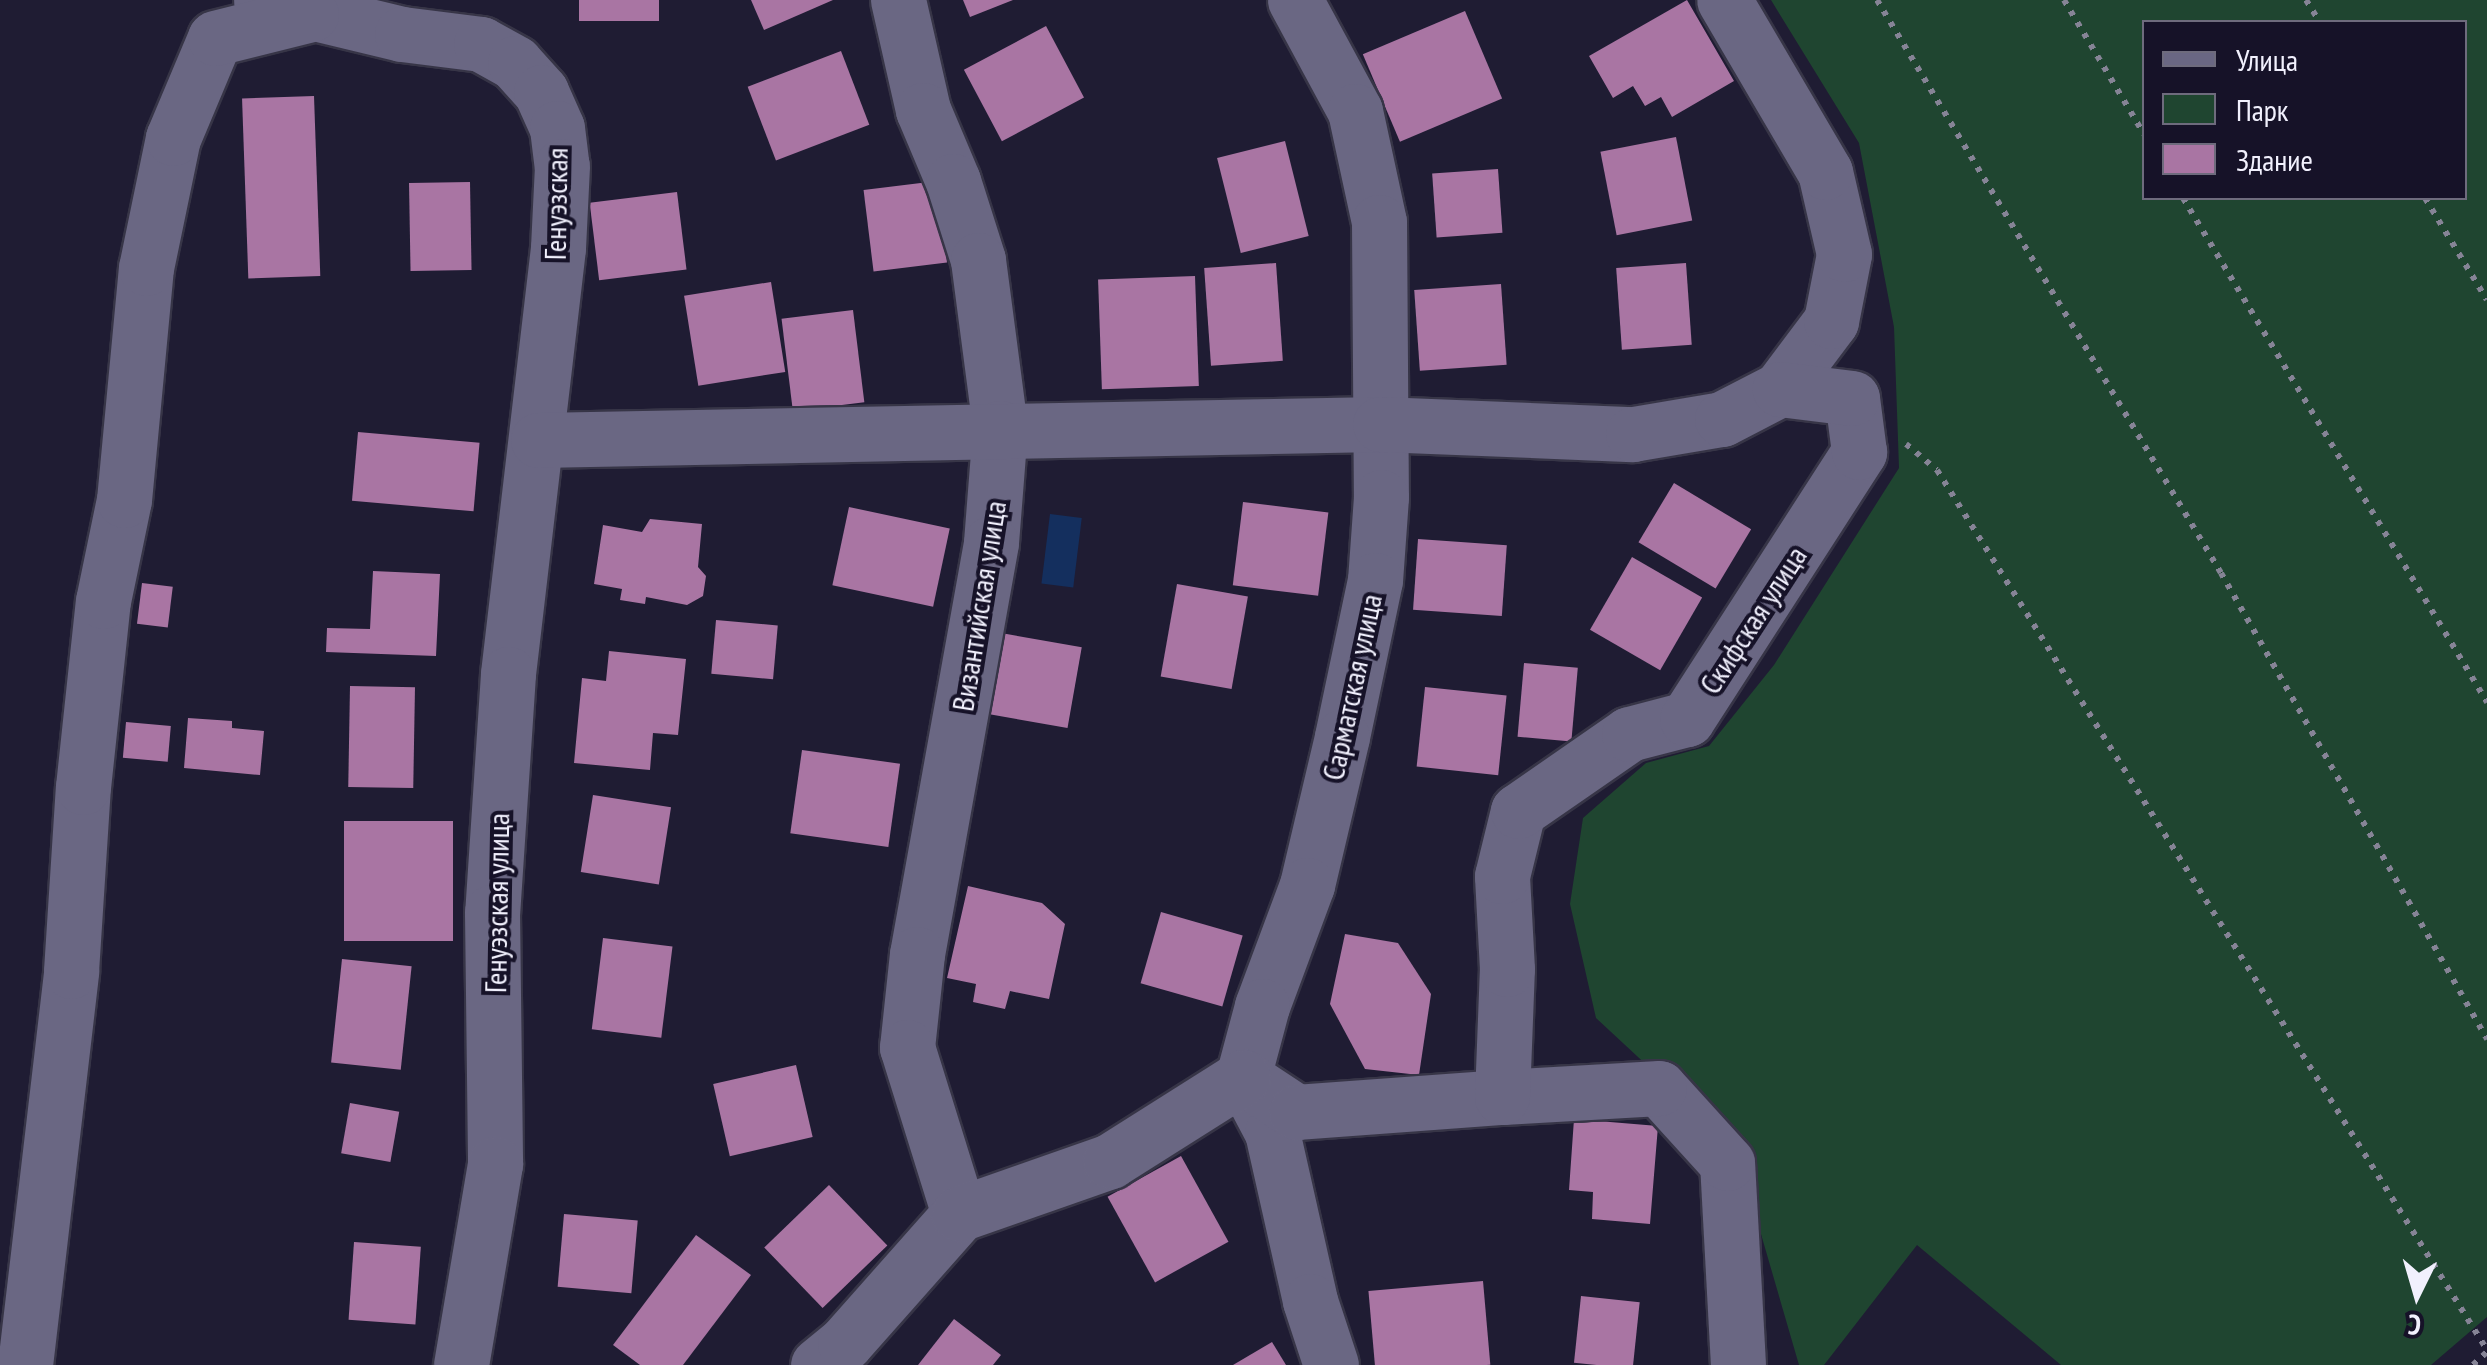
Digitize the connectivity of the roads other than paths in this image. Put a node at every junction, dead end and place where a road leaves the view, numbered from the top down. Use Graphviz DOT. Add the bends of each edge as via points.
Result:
graph roads {
  1 [pos="898,0"];
  2 [pos="1295,0"];
  3 [pos="1724,0"];
  4 [pos="286,7"];
  5 [pos="1780,389"];
  6 [pos="1380,424"];
  7 [pos="1000,428"];
  8 [pos="538,440"];
  9 [pos="1244,1077"];
  10 [pos="1502,1096"];
  11 [pos="959,1214"];
  12 [pos="25,1365"];
  13 [pos="460,1365"];
  14 [pos="818,1365"];
  15 [pos="1330,1365"];
  16 [pos="1738,1365"];
  1 -- 7 [label="street, Византийская улица" via="923,110 978,260"];
  2 -- 6 [label="street, Сарматская улица" via="1355,112 1379,222"];
  3 -- 5 [label="street" via="1825,172 1844,254 1832,321"];
  4 -- 8 [label="street, Генуэзская" via="481,44 515,64 541,92 557,128 562,166"];
  4 -- 12 [label="street" via="215,38 169,156 146,268 124,500 104,601 82,787 71,972"];
  5 -- 6 [label="street" via="1722,420 1633,434"];
  5 -- 10 [label="street, Скифская улица" via="1852,398 1859,452 1687,719 1629,734 1518,811 1502,876"];
  6 -- 7 [label="street"];
  6 -- 9 [label="street, Сарматская улица" via="1372,594 1307,885 1262,1006"];
  7 -- 8 [label="street"];
  7 -- 11 [label="street, Византийская улица" via="992,543 917,954 907,1048"];
  8 -- 13 [label="street, Генуэзская улица" via="508,674 492,912 496,1164"];
  9 -- 10 [label="street" via="1296,1112"];
  9 -- 11 [label="street" via="1110,1161"];
  9 -- 15 [label="street" via="1272,1132"];
  10 -- 16 [label="street" via="1659,1088 1727,1163"];
  11 -- 14 [label="street"];
}
